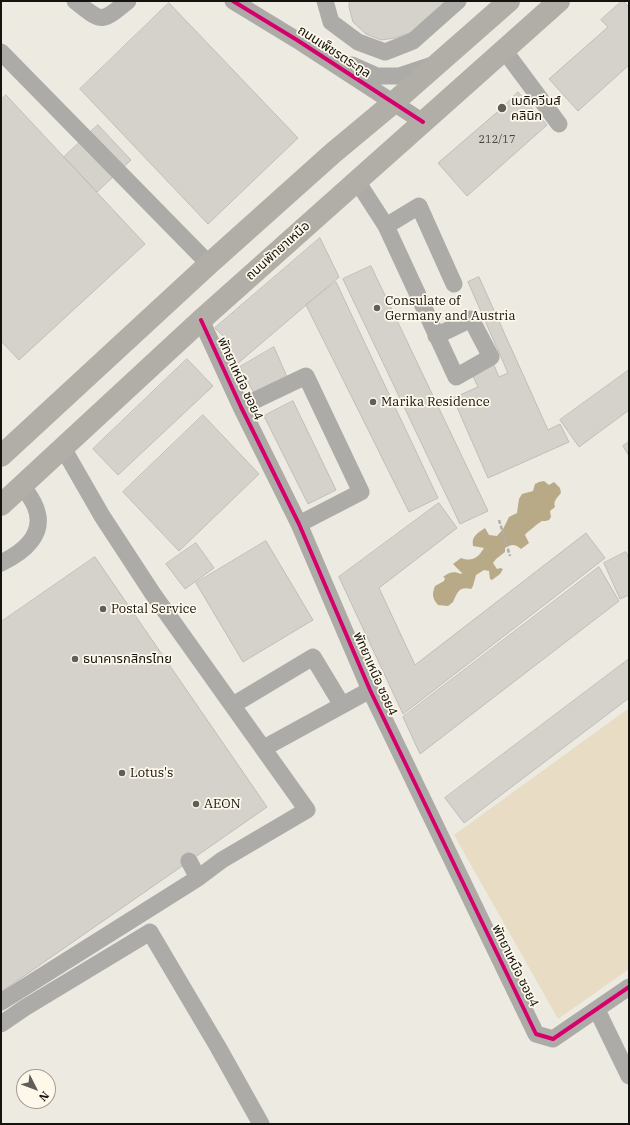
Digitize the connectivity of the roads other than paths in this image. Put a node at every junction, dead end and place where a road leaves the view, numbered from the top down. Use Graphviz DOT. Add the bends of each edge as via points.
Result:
graph roads {
  1 [pos="74,1"];
  2 [pos="128,1"];
  3 [pos="233,1"];
  4 [pos="325,1"];
  5 [pos="458,1"];
  6 [pos="509,1"];
  7 [pos="559,1"];
  8 [pos="297,40"];
  9 [pos="504,50"];
  10 [pos="1,52"];
  11 [pos="440,62"];
  12 [pos="394,103"];
  13 [pos="423,122"];
  14 [pos="559,124"];
  15 [pos="357,181"];
  16 [pos="386,226"];
  17 [pos="210,264"];
  18 [pos="454,284"];
  19 [pos="201,320"];
  20 [pos="436,336"];
  21 [pos="241,406"];
  22 [pos="63,448"];
  23 [pos="1,456"];
  24 [pos="22,485"];
  25 [pos="1,505"];
  26 [pos="299,524"];
  27 [pos="1,563"];
  28 [pos="370,690"];
  29 [pos="233,705"];
  30 [pos="342,705"];
  31 [pos="264,748"];
  32 [pos="189,861"];
  33 [pos="198,878"];
  34 [pos="629,987"];
  35 [pos="1,1002"];
  36 [pos="597,1010"];
  37 [pos="1,1024"];
  38 [pos="629,1076"];
  39 [pos="261,1124"];
  1 -- 2 [label="street" via="96,18 102,18 110,16"];
  3 -- 8 [label="street, ถนนเพ็ชรตระกูล"];
  4 -- 5 [label="street" via="331,22 358,42 385,52 413,41"];
  6 -- 11 [label="main road"];
  7 -- 9 [label="main road, ถนนพัทยาเหนือ"];
  8 -- 11 [label="street" via="376,76 399,76"];
  8 -- 12 [label="street, ถนนเพ็ชรตระกูล"];
  9 -- 13 [label="main road, ถนนพัทยาเหนือ"];
  9 -- 14 [label="street"];
  10 -- 17 [label="street"];
  11 -- 12 [label="main road"];
  12 -- 13 [label="street, ถนนเพ็ชรตระกูล"];
  12 -- 17 [label="main road"];
  13 -- 15 [label="main road, ถนนพัทยาเหนือ"];
  15 -- 16 [label="street"];
  15 -- 19 [label="main road, ถนนพัทยาเหนือ"];
  16 -- 18 [label="street" via="419,206"];
  16 -- 20 [label="street"];
  17 -- 23 [label="main road"];
  19 -- 21 [label="street, พัทยาเหนือ ซอย4"];
  19 -- 22 [label="main road, ถนนพัทยาเหนือ"];
  21 -- 26 [label="street, พัทยาเหนือ ซอย4"];
  21 -- 26 [label="street" via="306,376 361,492"];
  22 -- 24 [label="main road, ถนนพัทยาเหนือ"];
  22 -- 29 [label="street" via="102,516 153,594"];
  24 -- 25 [label="main road, ถนนพัทยาเหนือ"];
  24 -- 27 [label="street" via="36,507 39,527 34,539 15,557"];
  26 -- 28 [label="street, พัทยาเหนือ ซอย4"];
  28 -- 30 [label="street"];
  28 -- 36 [label="street, พัทยาเหนือ ซอย4" via="536,1034 553,1039"];
  29 -- 30 [label="street" via="313,657"];
  29 -- 31 [label="street"];
  30 -- 31 [label="street"];
  31 -- 33 [label="street" via="307,810 222,860"];
  32 -- 33 [label="street"];
  33 -- 35 [label="street"];
  34 -- 36 [label="street"];
  36 -- 38 [label="street"];
  37 -- 39 [label="street" via="150,932"];
}
